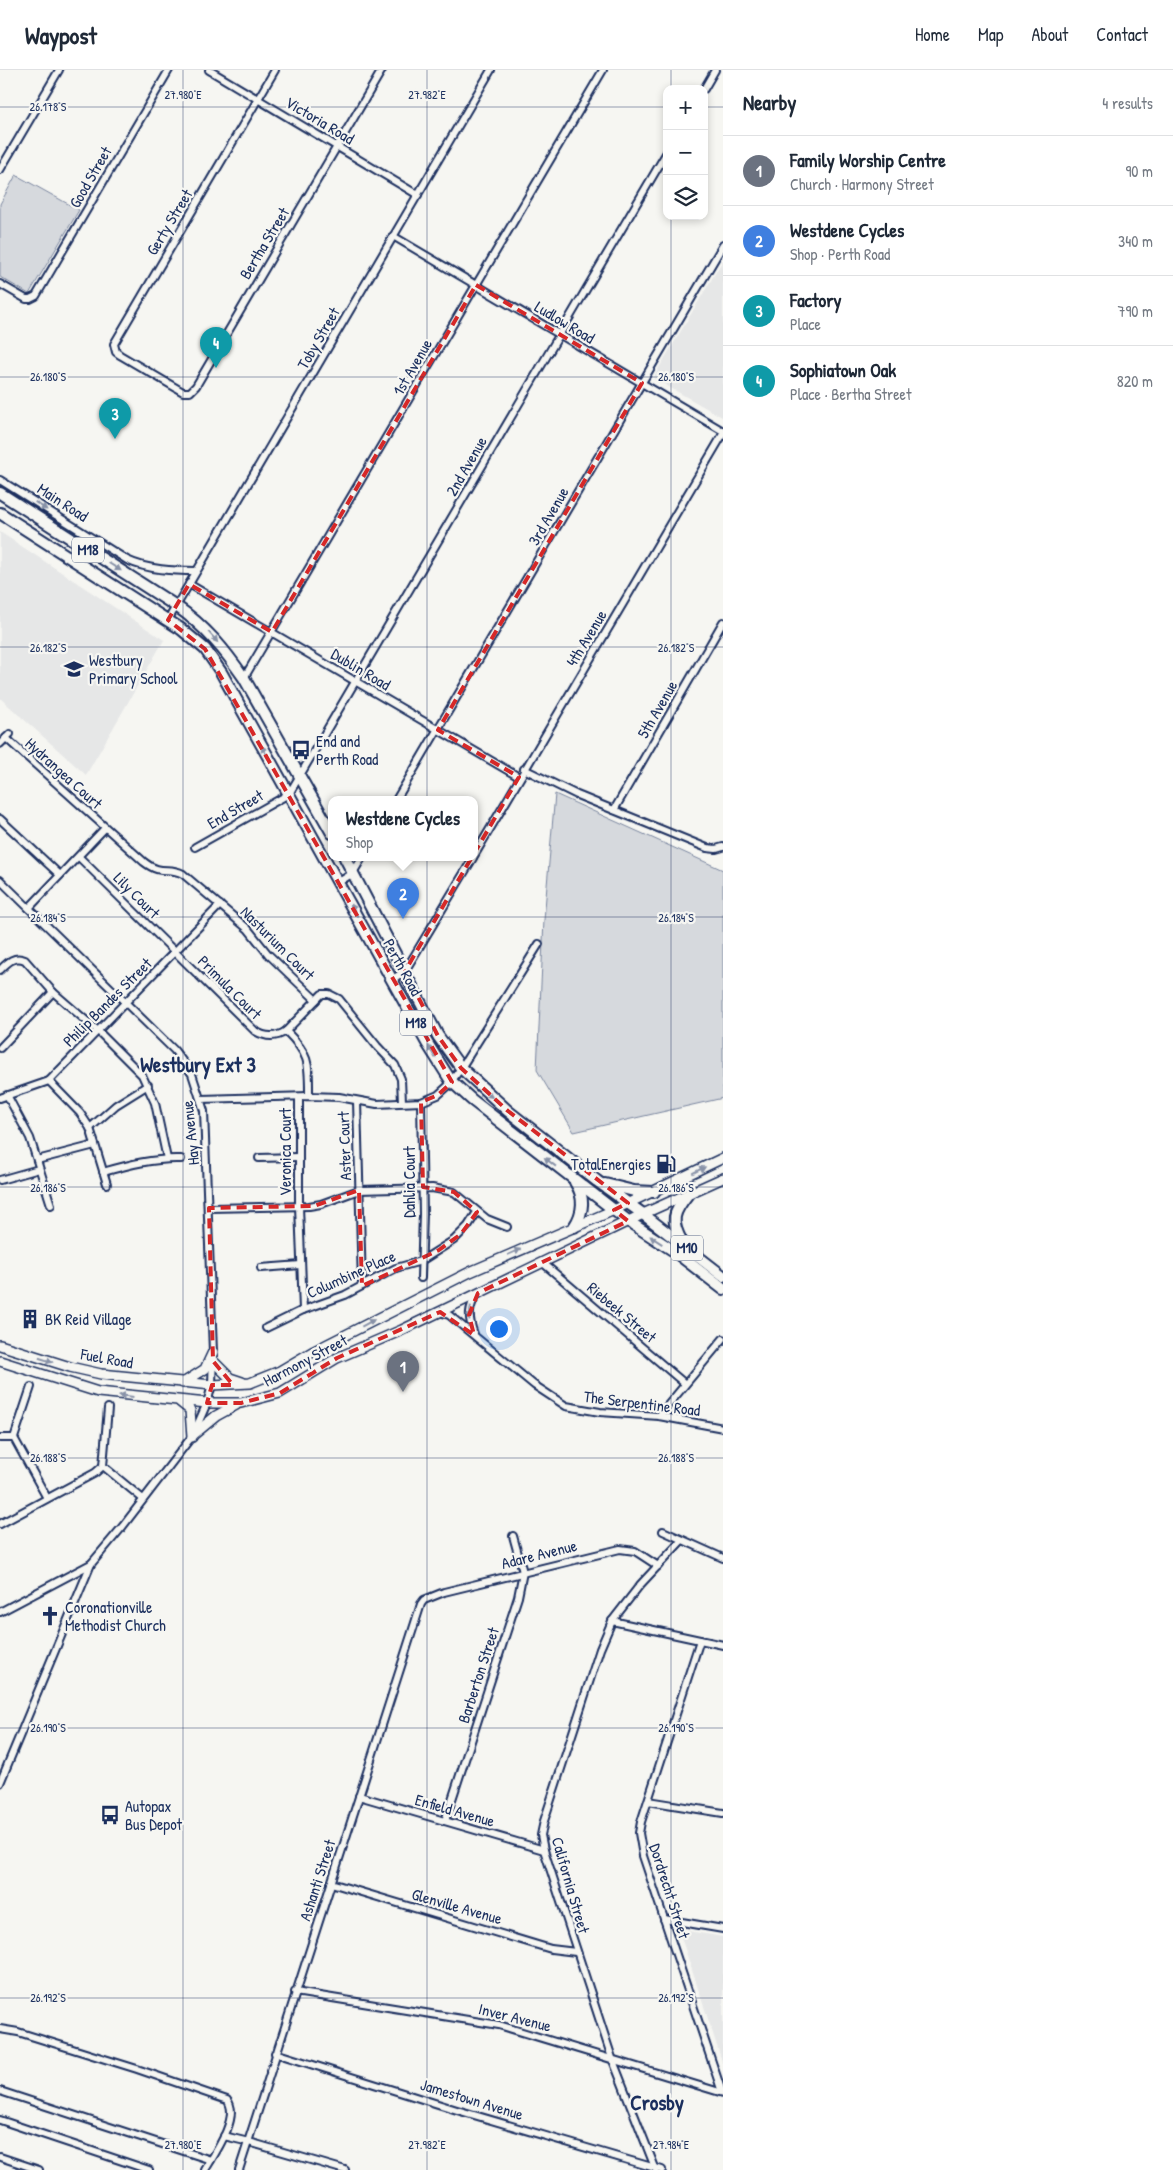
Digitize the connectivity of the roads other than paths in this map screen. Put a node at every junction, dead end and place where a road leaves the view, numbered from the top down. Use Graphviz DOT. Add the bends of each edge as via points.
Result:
graph roads {
  1 [pos="59,70"];
  2 [pos="169,70"];
  3 [pos="209,70"];
  4 [pos="275,70"];
  5 [pos="382,70"];
  6 [pos="491,70"];
  7 [pos="603,70"];
  8 [pos="715,70"];
  9 [pos="706,85"];
  10 [pos="258,99"];
  11 [pos="338,146"];
  12 [pos="663,159"];
  13 [pos="0,170"];
  14 [pos="418,194"];
  15 [pos="393,236"];
  16 [pos="723,245"];
  17 [pos="0,284"];
  18 [pos="476,285"];
  19 [pos="559,335"];
  20 [pos="152,375"];
  21 [pos="642,383"];
  22 [pos="723,432"];
  23 [pos="0,480"];
  24 [pos="0,493"];
  25 [pos="0,513"];
  26 [pos="196,572"];
  27 [pos="189,584"];
  28 [pos="176,606"];
  29 [pos="168,620"];
  30 [pos="723,622"];
  31 [pos="272,632"];
  32 [pos="244,678"];
  33 [pos="354,682"];
  34 [pos="438,730"];
  35 [pos="0,744"];
  36 [pos="524,770"];
  37 [pos="300,775"];
  38 [pos="519,777"];
  39 [pos="289,794"];
  40 [pos="398,796"];
  41 [pos="614,810"];
  42 [pos="0,819"];
  43 [pos="328,827"];
  44 [pos="105,828"];
  45 [pos="196,847"];
  46 [pos="723,847"];
  47 [pos="478,850"];
  48 [pos="79,857"];
  49 [pos="347,861"];
  50 [pos="360,861"];
  51 [pos="472,861"];
  52 [pos="353,872"];
  53 [pos="60,875"];
  54 [pos="0,880"];
  55 [pos="339,882"];
  56 [pos="220,905"];
  57 [pos="29,908"];
  58 [pos="539,944"];
  59 [pos="176,952"];
  60 [pos="0,969"];
  61 [pos="405,971"];
  62 [pos="393,979"];
  63 [pos="52,992"];
  64 [pos="316,1000"];
  65 [pos="125,1003"];
  66 [pos="98,1031"];
  67 [pos="286,1032"];
  68 [pos="0,1048"];
  69 [pos="461,1068"];
  70 [pos="48,1081"];
  71 [pos="452,1081"];
  72 [pos="148,1085"];
  73 [pos="309,1096"];
  74 [pos="3,1097"];
  75 [pos="299,1097"];
  76 [pos="202,1099"];
  77 [pos="357,1101"];
  78 [pos="402,1102"];
  79 [pos="421,1102"];
  80 [pos="90,1128"];
  81 [pos="95,1145"];
  82 [pos="298,1157"];
  83 [pos="259,1158"];
  84 [pos="723,1158"];
  85 [pos="167,1159"];
  86 [pos="181,1159"];
  87 [pos="37,1160"];
  88 [pos="39,1169"];
  89 [pos="103,1172"];
  90 [pos="723,1178"];
  91 [pos="573,1179"];
  92 [pos="0,1180"];
  93 [pos="597,1181"];
  94 [pos="107,1184"];
  95 [pos="423,1187"];
  96 [pos="359,1190"];
  97 [pos="654,1192"];
  98 [pos="688,1194"];
  99 [pos="628,1203"];
  100 [pos="51,1205"];
  101 [pos="299,1206"];
  102 [pos="209,1208"];
  103 [pos="614,1210"];
  104 [pos="477,1212"];
  105 [pos="643,1214"];
  106 [pos="628,1221"];
  107 [pos="507,1227"];
  108 [pos="574,1227"];
  109 [pos="684,1246"];
  110 [pos="421,1261"];
  111 [pos="542,1263"];
  112 [pos="300,1265"];
  113 [pos="261,1268"];
  114 [pos="723,1276"];
  115 [pos="421,1278"];
  116 [pos="362,1286"];
  117 [pos="723,1289"];
  118 [pos="478,1293"];
  119 [pos="303,1310"];
  120 [pos="440,1312"];
  121 [pos="266,1328"];
  122 [pos="474,1335"];
  123 [pos="723,1339"];
  124 [pos="0,1345"];
  125 [pos="213,1356"];
  126 [pos="0,1361"];
  127 [pos="250,1383"];
  128 [pos="684,1383"];
  129 [pos="183,1384"];
  130 [pos="212,1385"];
  131 [pos="31,1387"];
  132 [pos="174,1400"];
  133 [pos="207,1403"];
  134 [pos="241,1403"];
  135 [pos="108,1408"];
  136 [pos="659,1416"];
  137 [pos="723,1428"];
  138 [pos="192,1436"];
  139 [pos="0,1438"];
  140 [pos="14,1438"];
  141 [pos="103,1466"];
  142 [pos="47,1498"];
  143 [pos="143,1500"];
  144 [pos="0,1524"];
  145 [pos="663,1532"];
  146 [pos="513,1536"];
  147 [pos="682,1540"];
  148 [pos="723,1558"];
  149 [pos="91,1564"];
  150 [pos="658,1566"];
  151 [pos="523,1572"];
  152 [pos="424,1600"];
  153 [pos="0,1612"];
  154 [pos="612,1621"];
  155 [pos="700,1640"];
  156 [pos="723,1645"];
  157 [pos="0,1783"];
  158 [pos="360,1796"];
  159 [pos="648,1801"];
  160 [pos="723,1814"];
  161 [pos="445,1821"];
  162 [pos="544,1850"];
  163 [pos="331,1883"];
  164 [pos="664,1919"];
  165 [pos="723,1929"];
  166 [pos="576,1952"];
  167 [pos="295,1992"];
  168 [pos="0,2029"];
  169 [pos="275,2053"];
  170 [pos="612,2058"];
  171 [pos="0,2091"];
  172 [pos="722,2093"];
  173 [pos="0,2120"];
  174 [pos="224,2136"];
  175 [pos="249,2142"];
  176 [pos="0,2157"];
  177 [pos="211,2160"];
  178 [pos="658,2169"];
  179 [pos="39,2170"];
  180 [pos="149,2170"];
  181 [pos="205,2170"];
  182 [pos="239,2170"];
  183 [pos="345,2170"];
  1 -- 13 [label="street"];
  2 -- 17 [label="street, Good Street" via="33,298 22,297"];
  3 -- 10 [label="street, Victoria Road"];
  4 -- 10 [label="street, Gerty Street"];
  5 -- 11 [label="street, Bertha Street"];
  6 -- 14 [label="street, Toby Street"];
  7 -- 18 [label="street, 1st Avenue"];
  8 -- 9 [label="street"];
  10 -- 11 [label="street, Victoria Road"];
  10 -- 20 [label="street, Gerty Street" via="114,344 116,352"];
  11 -- 14 [label="street, Victoria Road"];
  11 -- 20 [label="street, Bertha Street" via="193,390 183,392"];
  12 -- 19 [label="street, 2nd Avenue"];
  14 -- 15 [label="street, Toby Street"];
  15 -- 18 [label="street, Ludlow Road"];
  15 -- 26 [label="street, Toby Street"];
  16 -- 21 [label="street, 3rd Avenue"];
  18 -- 19 [label="street, Ludlow Road"];
  18 -- 31 [label="street, 1st Avenue"];
  19 -- 21 [label="street, Ludlow Road"];
  19 -- 33 [label="street, 2nd Avenue"];
  21 -- 22 [label="street, Ludlow Road"];
  21 -- 34 [label="street, 3rd Avenue"];
  22 -- 36 [label="street, 4th Avenue"];
  23 -- 26 [label="street, Main Road, one-way" via="127,560 145,566"];
  24 -- 28 [label="main road, Main Road / M18, one-way"];
  25 -- 29 [label="main road, M18"];
  26 -- 27 [label="street, Toby Street"];
  27 -- 28 [label="street, Toby Street"];
  27 -- 31 [label="street, Dublin Road"];
  28 -- 29 [label="street, Toby Street"];
  28 -- 32 [label="main road, M18, one-way" via="214,637"];
  39 -- 29 [label="main road, Perth Road / M18, one-way" via="212,658 191,635"];
  30 -- 41 [label="street, 5th Avenue"];
  31 -- 32 [label="street, 1st Avenue"];
  31 -- 33 [label="street, Dublin Road"];
  32 -- 37 [label="main road, M18"];
  33 -- 34 [label="street, Dublin Road"];
  33 -- 37 [label="street, 2nd Avenue"];
  34 -- 38 [label="street, Dublin Road"];
  34 -- 40 [label="street, 3rd Avenue"];
  35 -- 44 [label="street, Hydrangea Court" via="8,736"];
  36 -- 38 [label="street, 4th Avenue"];
  36 -- 41 [label="street"];
  37 -- 39 [label="street, 2nd Avenue"];
  37 -- 43 [label="main road, M18"];
  38 -- 47 [label="street, 4th Avenue"];
  39 -- 45 [label="street, End Street"];
  39 -- 55 [label="main road, Perth Road / M18"];
  41 -- 46 [label="street" via="712,849"];
  42 -- 53 [label="street"];
  44 -- 48 [label="street"];
  44 -- 56 [label="street, Hydrangea Court" via="150,866 159,871 183,874"];
  48 -- 53 [label="street"];
  48 -- 59 [label="street, Lily Court"];
  49 -- 52 [label="main road, Perth Road / M18"];
  50 -- 52 [label="street"];
  51 -- 61 [label="street, 4th Avenue"];
  52 -- 55 [label="street"];
  52 -- 61 [label="main road, Perth Road / M18"];
  53 -- 57 [label="street"];
  54 -- 57 [label="street, Hay Avenue"];
  62 -- 55 [label="main road, Perth Road / M18, one-way"];
  56 -- 59 [label="street, Philip Bandes Street"];
  56 -- 64 [label="street, Nasturium Court" via="248,929 268,954"];
  57 -- 65 [label="street, Hay Avenue"];
  58 -- 69 [label="street"];
  59 -- 65 [label="street, Philip Bandes Street"];
  59 -- 67 [label="street, Primula Court" via="255,1031 275,1036"];
  60 -- 63 [label="street" via="13,959 21,958"];
  61 -- 62 [label="street, 4th Avenue"];
  61 -- 69 [label="main road, Perth Road / M18" via="438,1036"];
  71 -- 62 [label="main road, Perth Road / M18, one-way"];
  63 -- 66 [label="street"];
  63 -- 68 [label="street"];
  64 -- 67 [label="street"];
  64 -- 78 [label="street" via="325,993 338,999 395,1065 401,1079"];
  65 -- 66 [label="street, Philip Bandes Street"];
  65 -- 76 [label="street, Hay Avenue" via="182,1060 192,1074"];
  66 -- 70 [label="street, Philip Bandes Street"];
  66 -- 72 [label="street"];
  67 -- 73 [label="street" via="306,1056"];
  69 -- 71 [label="street"];
  69 -- 93 [label="main road, Perth Road / M18, one-way" via="508,1111"];
  70 -- 74 [label="street, Philip Bandes Street"];
  70 -- 80 [label="street" via="80,1113"];
  71 -- 79 [label="street" via="438,1095"];
  91 -- 71 [label="main road, Perth Road / M18, one-way" via="491,1116"];
  72 -- 80 [label="street" via="116,1105"];
  72 -- 85 [label="street" via="158,1113"];
  73 -- 75 [label="street"];
  73 -- 77 [label="street"];
  74 -- 87 [label="street" via="26,1128"];
  75 -- 76 [label="street"];
  75 -- 82 [label="street, Veronica Court"];
  76 -- 102 [label="street, Hay Avenue"];
  77 -- 78 [label="street" via="377,1104"];
  77 -- 96 [label="street, Aster Court"];
  78 -- 79 [label="street"];
  79 -- 95 [label="street, Dahlia Court"];
  80 -- 81 [label="street"];
  81 -- 87 [label="street"];
  81 -- 89 [label="street"];
  82 -- 83 [label="street"];
  82 -- 101 [label="street, Veronica Court"];
  97 -- 84 [label="main road, one-way"];
  85 -- 86 [label="street"];
  85 -- 89 [label="street"];
  87 -- 88 [label="street"];
  88 -- 92 [label="street"];
  88 -- 100 [label="street"];
  89 -- 94 [label="street"];
  90 -- 98 [label="main road"];
  91 -- 103 [label="main road, Perth Road / M18"];
  91 -- 108 [label="main road" via="582,1201"];
  93 -- 97 [label="main road" via="634,1191"];
  93 -- 99 [label="main road, Perth Road / M18"];
  95 -- 96 [label="street"];
  95 -- 104 [label="street" via="454,1192"];
  95 -- 110 [label="street, Dahlia Court"];
  96 -- 101 [label="street" via="321,1204"];
  96 -- 116 [label="street, Aster Court"];
  97 -- 99 [label="main road"];
  98 -- 105 [label="main road"];
  98 -- 109 [label="main road" via="678,1206 674,1218"];
  99 -- 103 [label="main road"];
  99 -- 105 [label="main road, Perth Road / M18"];
  101 -- 102 [label="street"];
  101 -- 112 [label="street, Veronica Court"];
  102 -- 125 [label="street, Hay Avenue"];
  103 -- 106 [label="main road, Perth Road / M18"];
  103 -- 108 [label="main road, Harmony Street"];
  104 -- 107 [label="street"];
  104 -- 110 [label="street, Columbine Place" via="454,1240"];
  105 -- 106 [label="main road, Harmony Street"];
  105 -- 109 [label="main road, M10"];
  106 -- 111 [label="main road, Harmony Street"];
  117 -- 106 [label="main road, M10, one-way"];
  127 -- 108 [label="main road, Harmony Street, one-way" via="280,1371 470,1272"];
  109 -- 114 [label="main road, M10"];
  110 -- 115 [label="street, Columbine Place"];
  110 -- 116 [label="street, Columbine Place" via="396,1268"];
  111 -- 118 [label="main road, Harmony Street"];
  111 -- 128 [label="street, Riebeek Street"];
  112 -- 113 [label="street"];
  112 -- 119 [label="street, Veronica Court"];
  116 -- 119 [label="street, Columbine Place"];
  118 -- 120 [label="main road, Harmony Street"];
  118 -- 122 [label="street, one-way" via="469,1315"];
  119 -- 121 [label="street, Columbine Place"];
  120 -- 122 [label="street, The Serpentine Road" via="449,1315"];
  120 -- 134 [label="main road, Harmony Street" via="337,1358 280,1393"];
  122 -- 136 [label="street, The Serpentine Road" via="561,1404 574,1409"];
  123 -- 128 [label="street"];
  124 -- 129 [label="main road, Fuel Road, one-way" via="101,1374"];
  125 -- 127 [label="main road" via="230,1378"];
  125 -- 129 [label="main road" via="205,1369"];
  125 -- 130 [label="street, Hay Avenue"];
  132 -- 126 [label="main road, Fuel Road, one-way" via="98,1392"];
  127 -- 130 [label="main road, Harmony Street"];
  128 -- 136 [label="street"];
  129 -- 130 [label="main road, Fuel Road"];
  130 -- 133 [label="street, Hay Avenue"];
  131 -- 140 [label="street"];
  132 -- 133 [label="main road, Fuel Road"];
  132 -- 138 [label="main road" via="190,1410"];
  133 -- 134 [label="main road, Harmony Street"];
  133 -- 138 [label="street"];
  134 -- 138 [label="main road" via="216,1416"];
  135 -- 141 [label="street"];
  136 -- 137 [label="street, The Serpentine Road"];
  138 -- 143 [label="street"];
  139 -- 140 [label="street"];
  140 -- 142 [label="street"];
  141 -- 142 [label="street"];
  141 -- 143 [label="street"];
  142 -- 144 [label="street"];
  143 -- 149 [label="street"];
  145 -- 147 [label="street"];
  146 -- 151 [label="street, Barberton Street"];
  147 -- 148 [label="street"];
  147 -- 150 [label="street, California Street"];
  149 -- 153 [label="street"];
  149 -- 157 [label="street"];
  150 -- 151 [label="street, Adare Avenue" via="635,1551 620,1549"];
  150 -- 154 [label="street, California Street"];
  151 -- 152 [label="street, Adare Avenue"];
  151 -- 161 [label="street, Barberton Street" via="518,1597"];
  152 -- 158 [label="street, Ashanti Street" via="410,1633"];
  154 -- 155 [label="street"];
  154 -- 162 [label="street, California Street" via="544,1821 541,1835"];
  155 -- 156 [label="street"];
  155 -- 159 [label="street, Dordrecht Street"];
  158 -- 161 [label="street, Enfield Avenue"];
  158 -- 163 [label="street, Ashanti Street"];
  159 -- 160 [label="street"];
  159 -- 164 [label="street, Dordrecht Street" via="639,1833 640,1844"];
  161 -- 162 [label="street, Enfield Avenue"];
  162 -- 166 [label="street, California Street"];
  163 -- 166 [label="street, Glenville Avenue" via="551,1948"];
  163 -- 167 [label="street, Ashanti Street"];
  164 -- 165 [label="street"];
  164 -- 172 [label="street, Dordrecht Street"];
  166 -- 170 [label="street, California Street"];
  167 -- 169 [label="street, Ashanti Street"];
  167 -- 170 [label="street, Inver Avenue" via="498,2025"];
  168 -- 174 [label="street" via="220,2096 231,2105 232,2113"];
  169 -- 175 [label="street, Ashanti Street"];
  169 -- 178 [label="street, Jamestown Avenue"];
  170 -- 172 [label="street, Inver Avenue"];
  170 -- 178 [label="street, California Street"];
  171 -- 177 [label="street"];
  173 -- 180 [label="street"];
  174 -- 175 [label="street"];
  174 -- 177 [label="street"];
  175 -- 182 [label="street, Ashanti Street"];
  175 -- 183 [label="street"];
  176 -- 179 [label="street"];
  177 -- 181 [label="street"];
}
